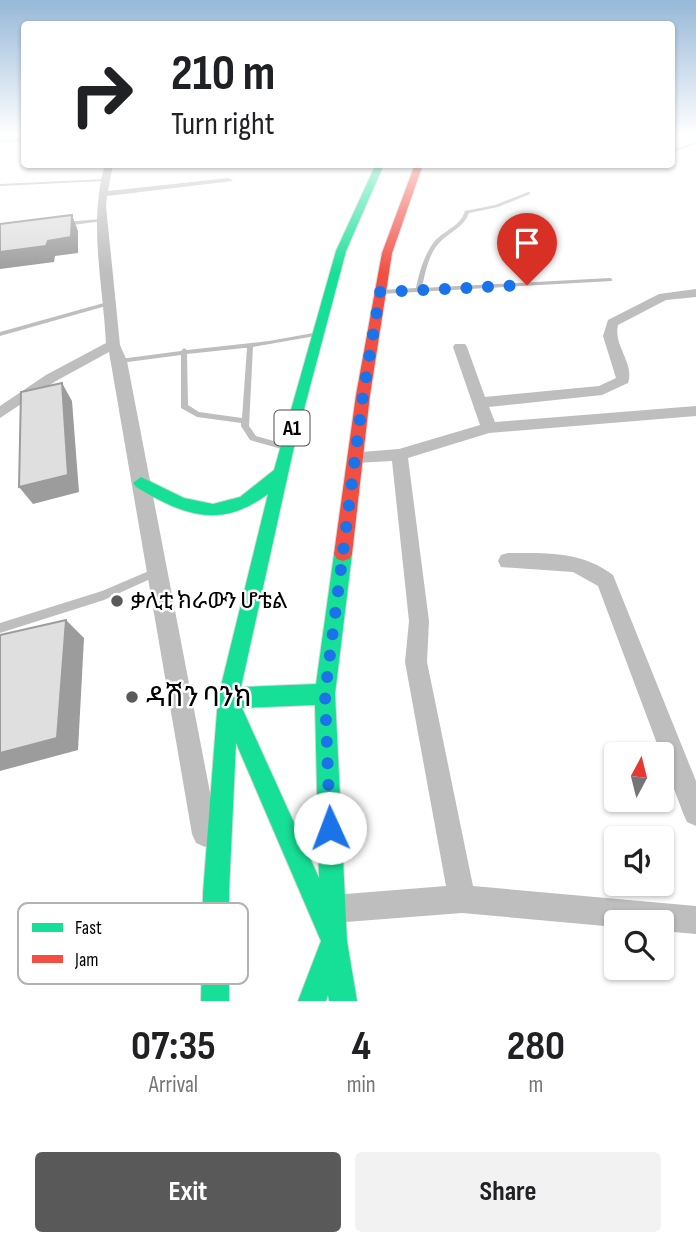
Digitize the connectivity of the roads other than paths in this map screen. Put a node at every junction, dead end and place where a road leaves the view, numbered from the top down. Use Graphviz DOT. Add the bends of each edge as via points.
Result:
graph roads {
  1 [pos="105,180"];
  2 [pos="90,181"];
  3 [pos="193,181"];
  4 [pos="229,181"];
  5 [pos="373,181"];
  6 [pos="413,181"];
  7 [pos="0,185"];
  8 [pos="528,193"];
  9 [pos="101,220"];
  10 [pos="51,226"];
  11 [pos="610,280"];
  12 [pos="418,291"];
  13 [pos="380,292"];
  14 [pos="696,293"];
  15 [pos="111,303"];
  16 [pos="0,334"];
  17 [pos="320,334"];
  18 [pos="250,346"];
  19 [pos="460,347"];
  20 [pos="184,350"];
  21 [pos="116,353"];
  22 [pos="480,403"];
  23 [pos="696,411"];
  24 [pos="0,413"];
  25 [pos="245,421"];
  26 [pos="489,428"];
  27 [pos="287,447"];
  28 [pos="399,455"];
  29 [pos="355,457"];
  30 [pos="281,472"];
  31 [pos="141,483"];
  32 [pos="508,561"];
  33 [pos="157,571"];
  34 [pos="0,628"];
  35 [pos="325,694"];
  36 [pos="228,698"];
  37 [pos="696,813"];
  38 [pos="216,893"];
  39 [pos="462,899"];
  40 [pos="216,903"];
  41 [pos="333,909"];
  42 [pos="696,920"];
  43 [pos="334,941"];
  44 [pos="312,1001"];
  45 [pos="343,1001"];
  1 -- 9 [label="street"];
  2 -- 7 [label="lane"];
  3 -- 4 [label="street"];
  5 -- 17 [label="main road, A1" via="341,251"];
  6 -- 13 [label="main road" via="387,253"];
  8 -- 12 [label="lane" via="467,212 464,222 438,240"];
  9 -- 10 [label="lane"];
  9 -- 15 [label="street"];
  11 -- 12 [label="lane"];
  12 -- 13 [label="lane"];
  13 -- 29 [label="main road"];
  14 -- 22 [label="street" via="663,297 612,323 609,336 624,370 623,380 615,386"];
  15 -- 16 [label="lane"];
  15 -- 21 [label="street"];
  17 -- 18 [label="lane"];
  17 -- 27 [label="main road, A1"];
  18 -- 20 [label="lane"];
  18 -- 25 [label="lane"];
  19 -- 22 [label="street"];
  20 -- 21 [label="lane"];
  20 -- 25 [label="lane" via="184,406 197,414"];
  21 -- 24 [label="street" via="51,378"];
  21 -- 31 [label="street"];
  22 -- 26 [label="street"];
  23 -- 26 [label="street"];
  25 -- 27 [label="lane" via="253,438"];
  26 -- 28 [label="street"];
  27 -- 30 [label="main road, A1"];
  28 -- 29 [label="street"];
  28 -- 39 [label="street" via="419,621 416,662"];
  29 -- 35 [label="main road"];
  30 -- 31 [label="main road" via="248,505 217,512 176,505"];
  30 -- 36 [label="main road, A1"];
  31 -- 33 [label="street"];
  32 -- 37 [label="street" via="580,564 606,581"];
  33 -- 34 [label="lane" via="104,595"];
  33 -- 38 [label="street"];
  35 -- 36 [label="main road"];
  35 -- 41 [label="main road"];
  36 -- 38 [label="main road, A1"];
  36 -- 43 [label="main road"];
  38 -- 40 [label="main road, A1"];
  39 -- 41 [label="street"];
  39 -- 42 [label="street"];
  41 -- 43 [label="main road"];
  43 -- 44 [label="main road"];
  43 -- 45 [label="main road"];
}
